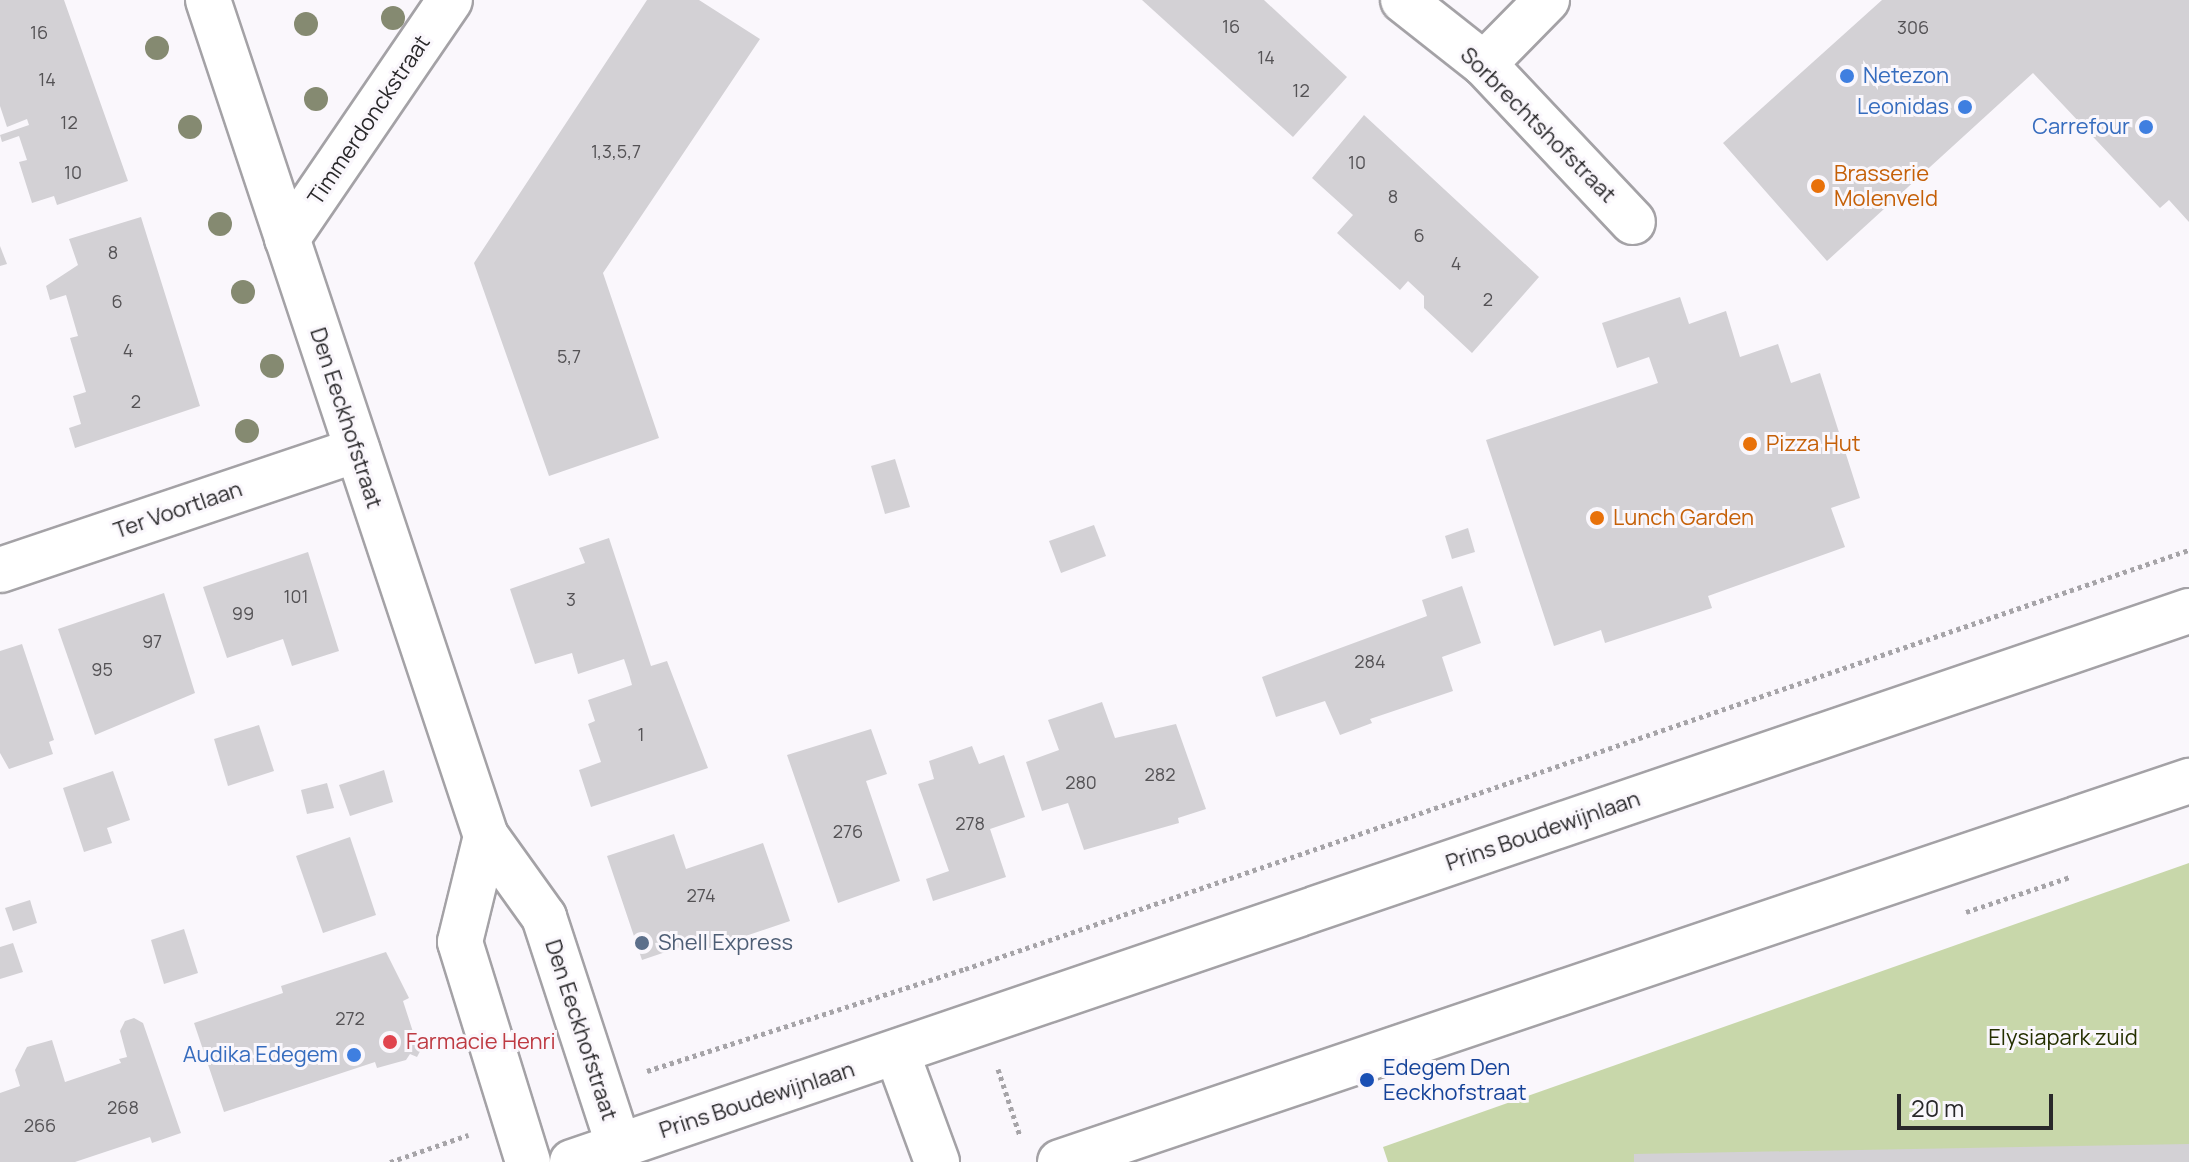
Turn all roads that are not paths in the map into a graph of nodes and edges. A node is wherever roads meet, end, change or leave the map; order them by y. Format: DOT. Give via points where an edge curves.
graph roads {
  1 [pos="208,0"];
  2 [pos="450,0"];
  3 [pos="1403,0"];
  4 [pos="1547,0"];
  5 [pos="1484,64"];
  6 [pos="1633,222"];
  7 [pos="287,239"];
  8 [pos="357,450"];
  9 [pos="0,570"];
  10 [pos="2189,611"];
  11 [pos="2189,781"];
  12 [pos="486,836"];
  13 [pos="897,1053"];
  14 [pos="619,1146"];
  15 [pos="525,1152"];
  16 [pos="572,1162"];
  17 [pos="937,1162"];
  18 [pos="1060,1162"];
  1 -- 7 [label="main road, Den Eeckhofstraat"];
  2 -- 7 [label="main road, Timmerdonckstraat"];
  3 -- 5 [label="main road, Sorbrechtshofstraat"];
  4 -- 5 [label="main road"];
  5 -- 6 [label="main road, Sorbrechtshofstraat"];
  7 -- 8 [label="main road, Den Eeckhofstraat"];
  8 -- 9 [label="main road, Ter Voortlaan"];
  8 -- 12 [label="main road, Den Eeckhofstraat"];
  10 -- 13 [label="main road, Prins Boudewijnlaan"];
  11 -- 18 [label="main road"];
  12 -- 14 [label="main road, Den Eeckhofstraat" via="544,917"];
  12 -- 15 [label="main road" via="460,942"];
  13 -- 14 [label="main road, Prins Boudewijnlaan"];
  13 -- 17 [label="main road"];
  14 -- 16 [label="main road, Prins Boudewijnlaan"];
}
